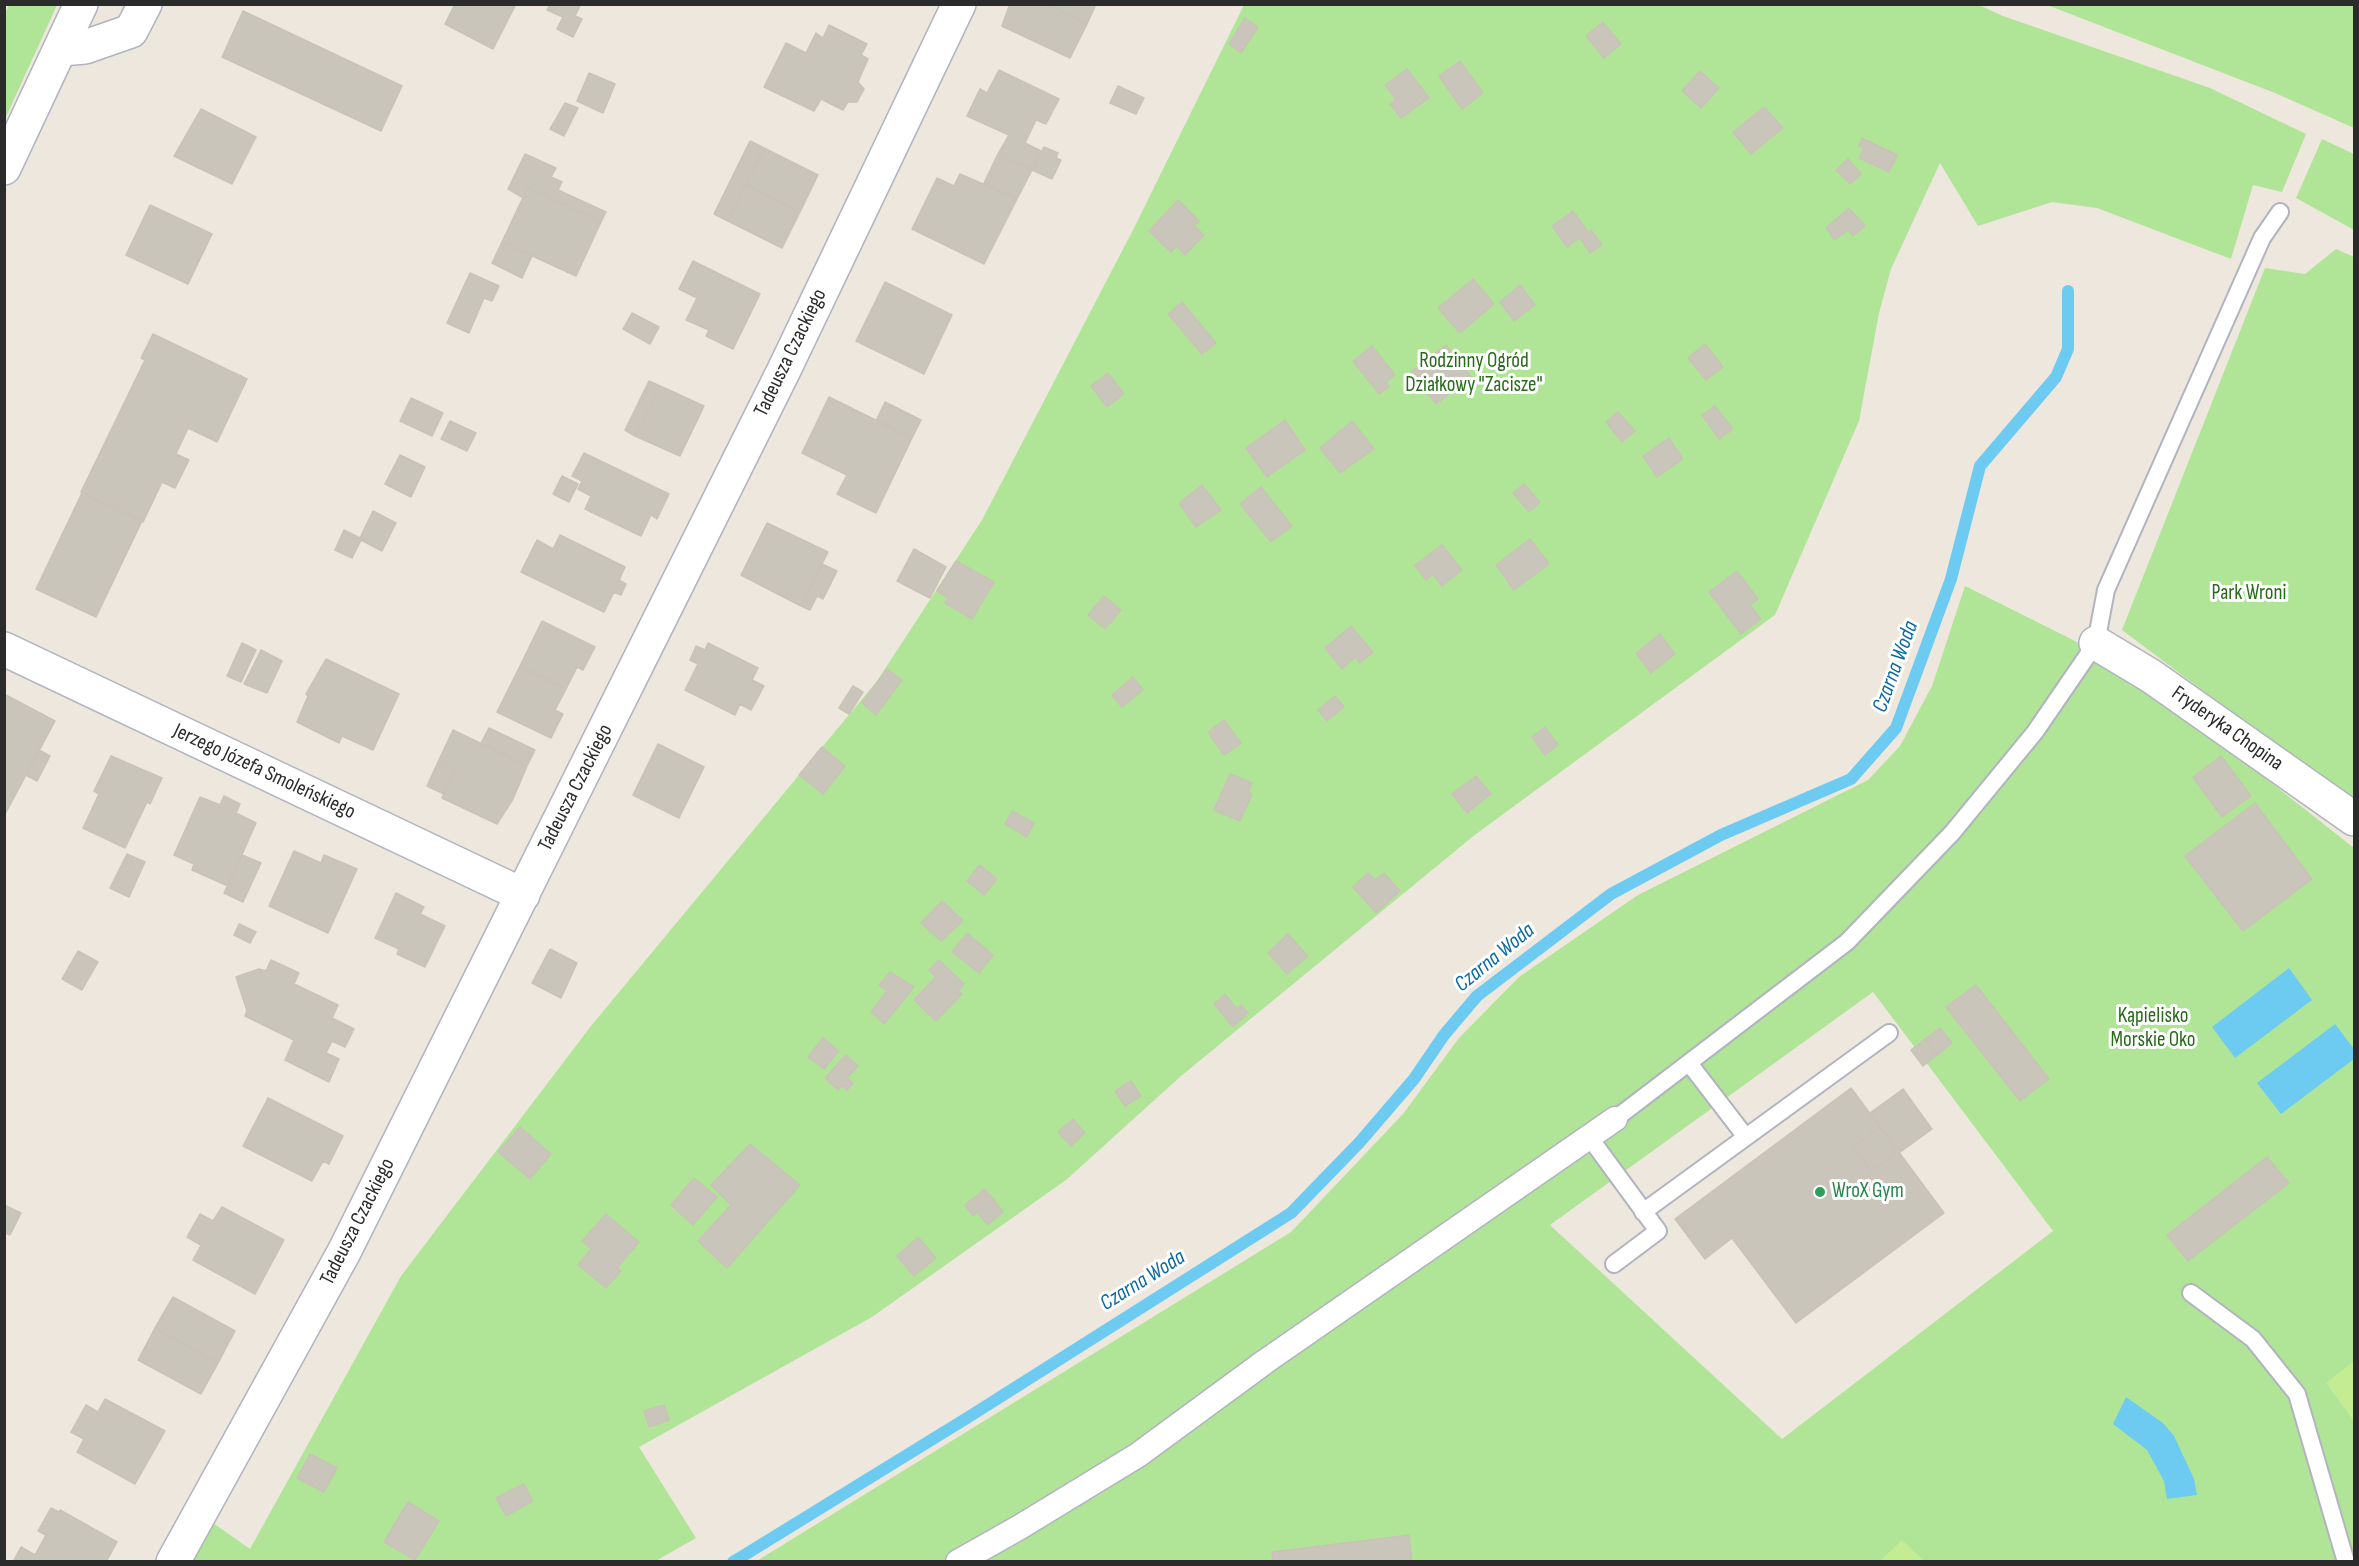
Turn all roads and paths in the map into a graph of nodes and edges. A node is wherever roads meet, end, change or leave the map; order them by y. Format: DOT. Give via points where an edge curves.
graph roads {
  1 [pos="81,4"];
  2 [pos="145,4"];
  3 [pos="959,4"];
  4 [pos="61,49"];
  5 [pos="4,168"];
  6 [pos="2280,212"];
  7 [pos="2096,643"];
  8 [pos="4,649"];
  9 [pos="2355,819"];
  10 [pos="523,895"];
  11 [pos="1889,1033"];
  12 [pos="1689,1062"];
  13 [pos="1615,1119"];
  14 [pos="1745,1136"];
  15 [pos="1590,1138"];
  16 [pos="1644,1212"];
  17 [pos="1614,1264"];
  18 [pos="2191,1293"];
  19 [pos="173,1562"];
  20 [pos="958,1562"];
  21 [pos="2346,1562"];
  1 -- 4 [label="street"];
  2 -- 4 [label="street" via="131,31 86,47"];
  3 -- 10 [label="street, Tadeusza Czackiego" via="784,370"];
  4 -- 5 [label="street"];
  6 -- 7 [label="lane" via="2262,238 2106,590"];
  7 -- 9 [label="street, Fryderyka Chopina" via="2151,676"];
  7 -- 12 [label="lane" via="2035,732 1952,833 1847,942"];
  8 -- 10 [label="street, Jerzego Józefa Smoleńskiego"];
  10 -- 19 [label="street, Tadeusza Czackiego" via="339,1261"];
  11 -- 14 [label="lane"];
  12 -- 13 [label="lane"];
  12 -- 14 [label="lane"];
  13 -- 15 [label="street"];
  14 -- 16 [label="lane"];
  15 -- 16 [label="lane"];
  15 -- 20 [label="street" via="1266,1361 1138,1455"];
  16 -- 17 [label="lane" via="1658,1230"];
  18 -- 21 [label="lane" via="2253,1339 2297,1394"];
}
